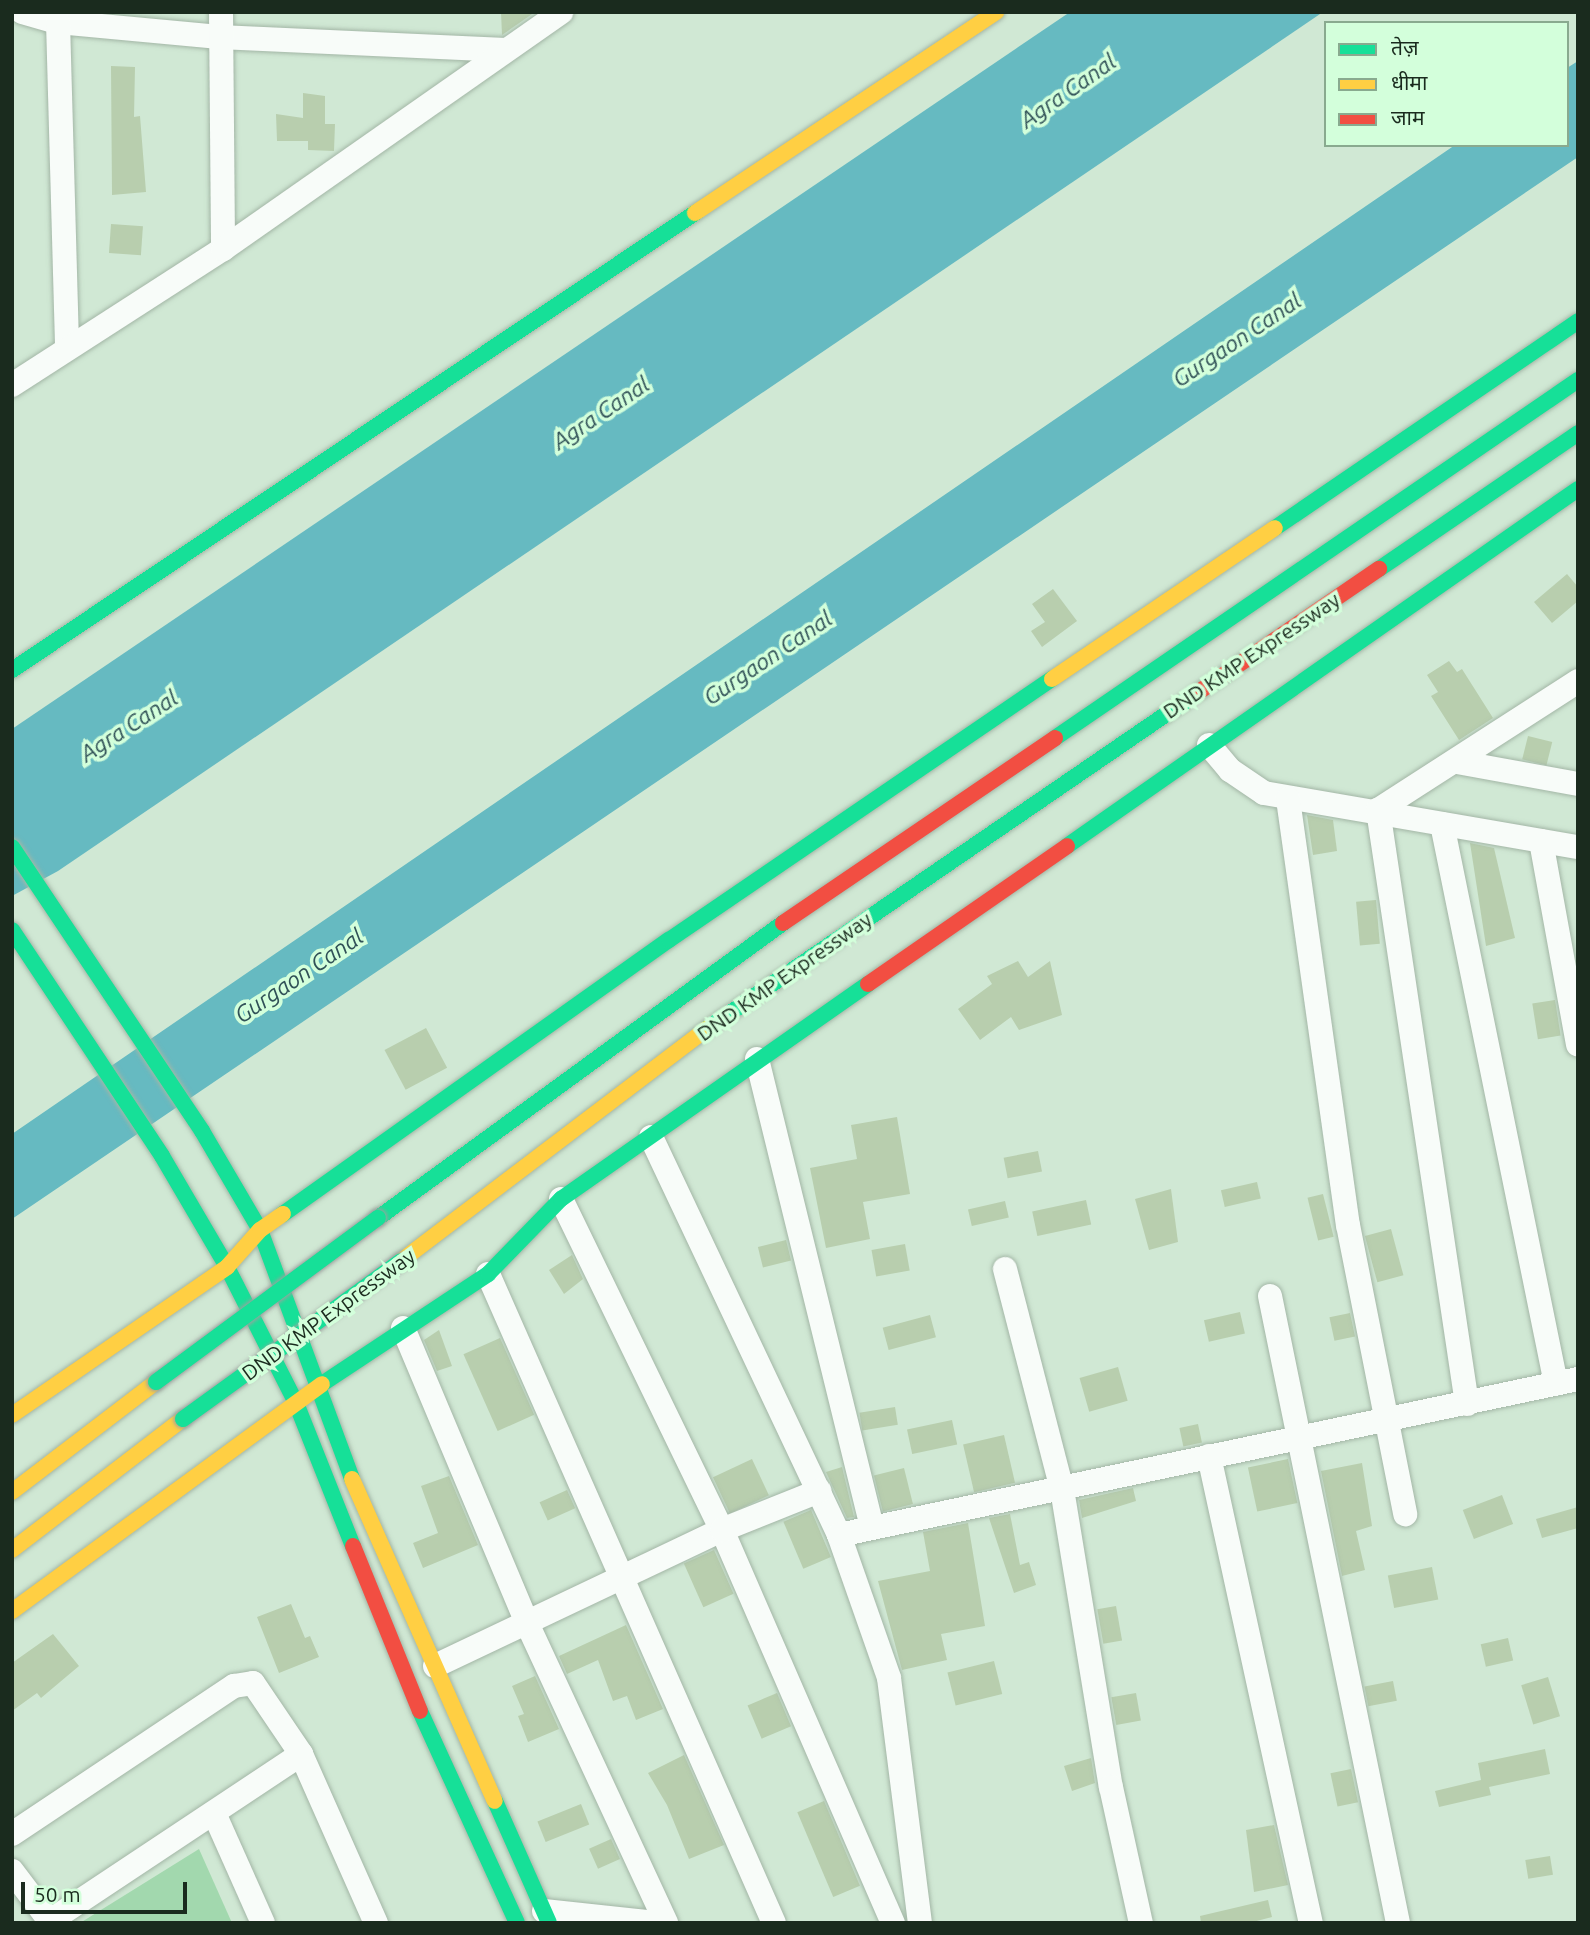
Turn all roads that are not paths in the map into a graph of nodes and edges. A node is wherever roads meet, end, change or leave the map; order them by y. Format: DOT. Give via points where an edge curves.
graph roads {
  1 [pos="22,12"];
  2 [pos="221,12"];
  3 [pos="561,12"];
  4 [pos="996,12"];
  5 [pos="58,22"];
  6 [pos="219,37"];
  7 [pos="506,50"];
  8 [pos="223,249"];
  9 [pos="1578,321"];
  10 [pos="67,347"];
  11 [pos="1578,380"];
  12 [pos="12,384"];
  13 [pos="1578,433"];
  14 [pos="1574,499"];
  15 [pos="12,670"];
  16 [pos="1571,691"];
  17 [pos="1209,744"];
  18 [pos="1457,762"];
  19 [pos="1578,784"];
  20 [pos="1288,799"];
  21 [pos="1378,810"];
  22 [pos="1442,824"];
  23 [pos="1541,841"];
  24 [pos="1578,847"];
  25 [pos="12,848"];
  26 [pos="12,930"];
  27 [pos="1578,1045"];
  28 [pos="757,1059"];
  29 [pos="651,1137"];
  30 [pos="561,1199"];
  31 [pos="260,1230"];
  32 [pos="227,1267"];
  33 [pos="1006,1269"];
  34 [pos="488,1275"];
  35 [pos="1270,1296"];
  36 [pos="403,1328"];
  37 [pos="1567,1381"];
  38 [pos="316,1388"];
  39 [pos="296,1403"];
  40 [pos="1467,1404"];
  41 [pos="12,1415"];
  42 [pos="1387,1420"];
  43 [pos="1297,1437"];
  44 [pos="1209,1456"];
  45 [pos="1062,1489"];
  46 [pos="819,1491"];
  47 [pos="12,1492"];
  48 [pos="1405,1514"];
  49 [pos="872,1527"];
  50 [pos="722,1530"];
  51 [pos="839,1535"];
  52 [pos="12,1550"];
  53 [pos="624,1580"];
  54 [pos="12,1611"];
  55 [pos="526,1621"];
  56 [pos="435,1666"];
  57 [pos="301,1754"];
  58 [pos="214,1813"];
  59 [pos="12,1835"];
  60 [pos="12,1871"];
  61 [pos="547,1917"];
  62 [pos="49,1922"];
  63 [pos="263,1923"];
  64 [pos="376,1923"];
  65 [pos="517,1923"];
  66 [pos="657,1923"];
  67 [pos="666,1923"];
  68 [pos="774,1923"];
  69 [pos="893,1923"];
  70 [pos="920,1923"];
  71 [pos="1140,1923"];
  72 [pos="1311,1923"];
  73 [pos="1398,1923"];
  1 -- 5 [label="street"];
  2 -- 6 [label="street"];
  3 -- 7 [label="street"];
  4 -- 15 [label="main road"];
  5 -- 6 [label="street"];
  5 -- 10 [label="street"];
  6 -- 7 [label="street"];
  6 -- 8 [label="street"];
  7 -- 8 [label="street"];
  8 -- 10 [label="street"];
  9 -- 31 [label="main road" via="669,940"];
  10 -- 12 [label="street"];
  11 -- 47 [label="main road, DND KMP Expressway, bridge" via="693,985"];
  13 -- 52 [label="main road, DND KMP Expressway, bridge" via="713,1024"];
  14 -- 17 [label="main road"];
  16 -- 18 [label="street"];
  17 -- 20 [label="street" via="1245,783"];
  17 -- 28 [label="main road"];
  18 -- 19 [label="street"];
  18 -- 21 [label="street"];
  20 -- 21 [label="street"];
  20 -- 42 [label="street" via="1348,1225"];
  21 -- 22 [label="street"];
  21 -- 40 [label="street"];
  22 -- 23 [label="street"];
  22 -- 37 [label="street"];
  23 -- 24 [label="street"];
  23 -- 27 [label="street"];
  25 -- 31 [label="main road" via="202,1131"];
  26 -- 32 [label="main road" via="162,1156"];
  28 -- 29 [label="main road"];
  28 -- 49 [label="street"];
  29 -- 30 [label="main road"];
  29 -- 46 [label="street"];
  30 -- 34 [label="main road"];
  30 -- 50 [label="street"];
  31 -- 32 [label="main road"];
  31 -- 38 [label="main road"];
  32 -- 39 [label="main road"];
  32 -- 41 [label="main road"];
  33 -- 45 [label="street"];
  34 -- 36 [label="main road"];
  34 -- 53 [label="street"];
  35 -- 43 [label="street"];
  36 -- 38 [label="main road"];
  36 -- 55 [label="street"];
  37 -- 40 [label="street"];
  38 -- 39 [label="main road"];
  38 -- 56 [label="main road"];
  39 -- 54 [label="main road"];
  39 -- 65 [label="main road" via="408,1684"];
  40 -- 42 [label="street"];
  42 -- 43 [label="street"];
  42 -- 48 [label="street"];
  43 -- 44 [label="street"];
  43 -- 73 [label="street"];
  44 -- 45 [label="street"];
  44 -- 72 [label="street"];
  45 -- 49 [label="street"];
  45 -- 71 [label="street" via="1111,1787"];
  46 -- 50 [label="street"];
  46 -- 51 [label="street"];
  49 -- 51 [label="street"];
  50 -- 53 [label="street"];
  50 -- 69 [label="street"];
  51 -- 70 [label="street" via="895,1697"];
  53 -- 55 [label="street"];
  53 -- 68 [label="street"];
  55 -- 56 [label="street"];
  55 -- 67 [label="street"];
  56 -- 61 [label="main road"];
  57 -- 58 [label="street"];
  57 -- 59 [label="street" via="253,1683 234,1686"];
  57 -- 64 [label="street"];
  58 -- 62 [label="street"];
  58 -- 63 [label="street"];
  60 -- 62 [label="street"];
  61 -- 66 [label="street"];
}
